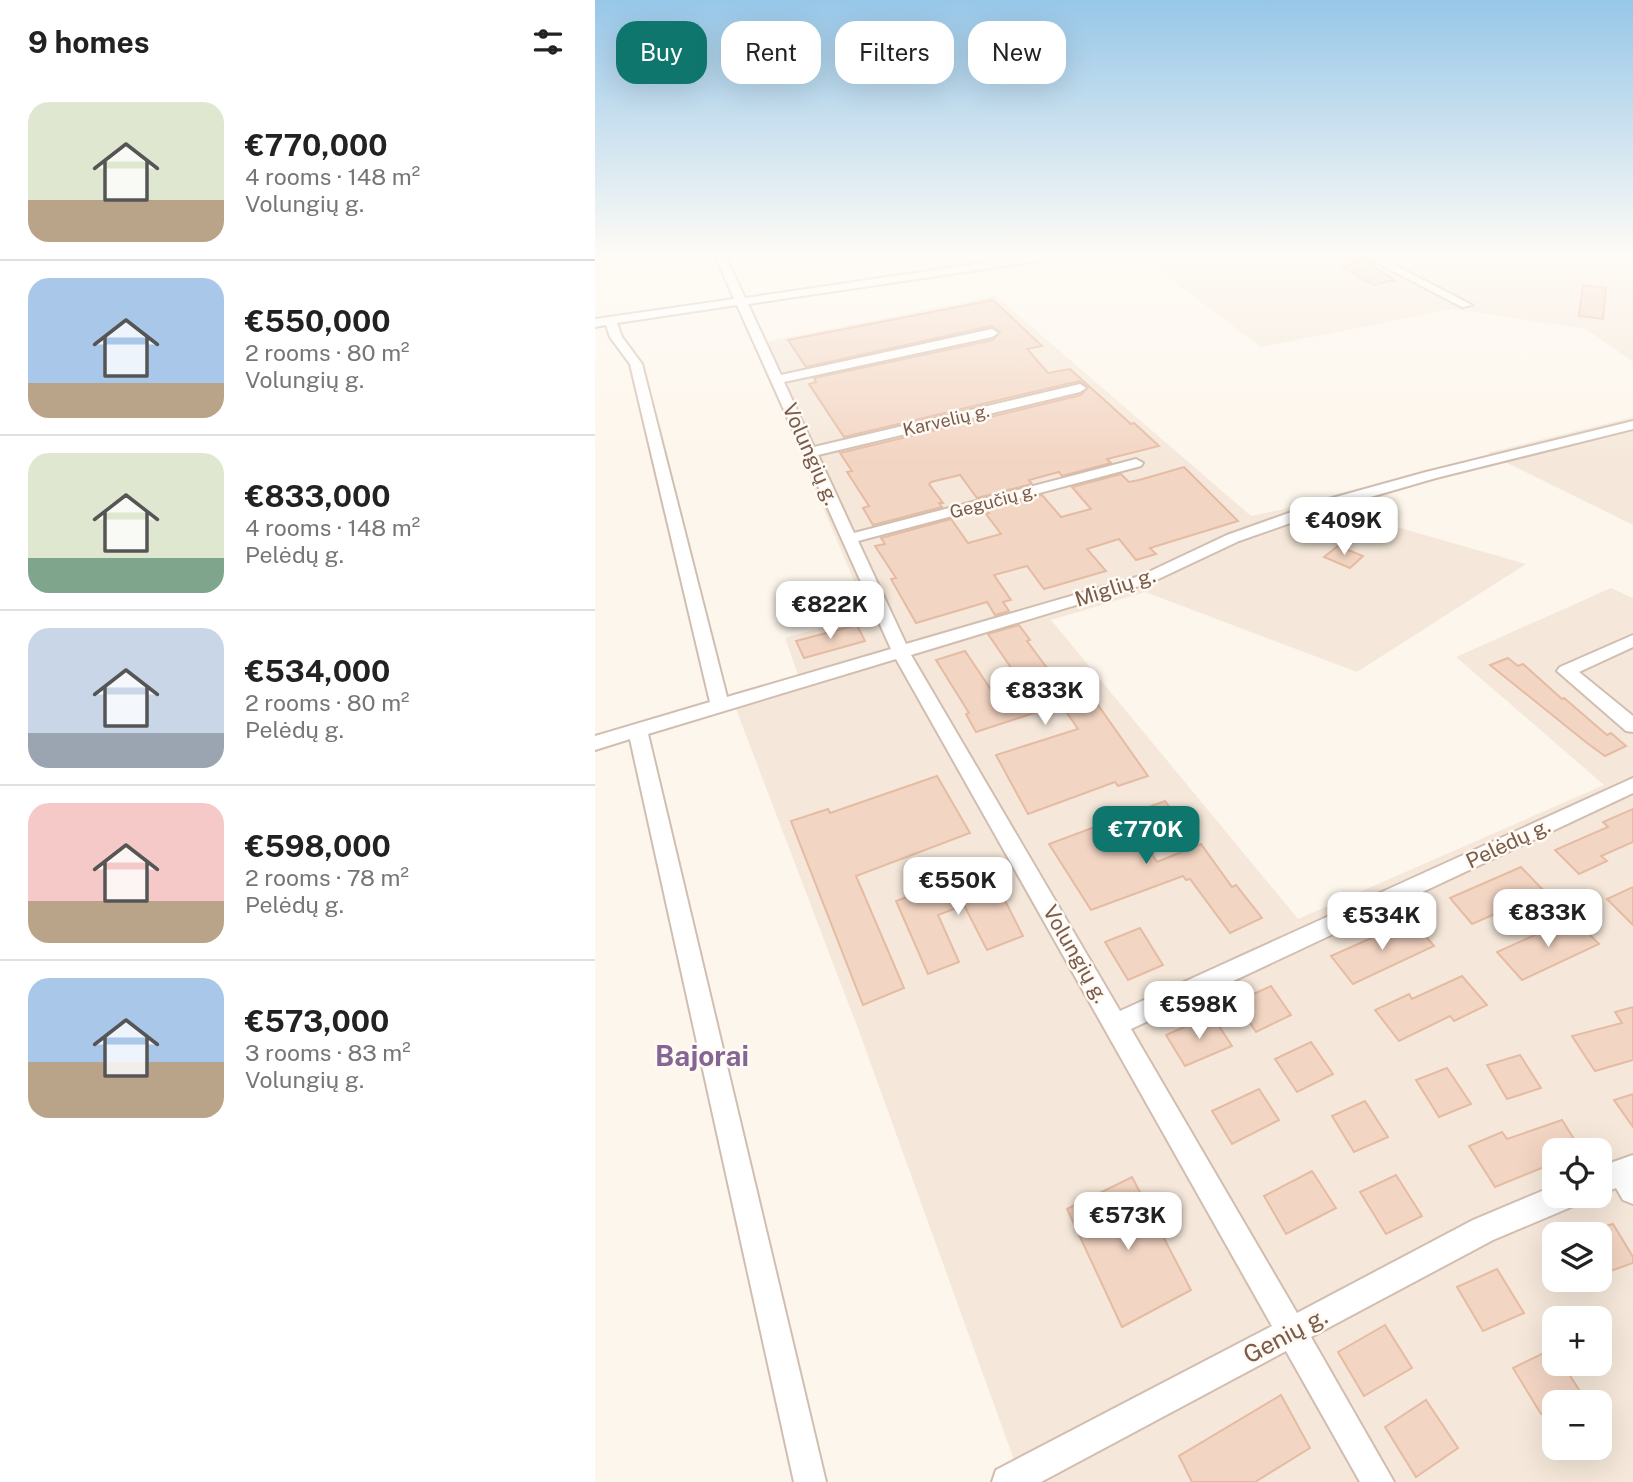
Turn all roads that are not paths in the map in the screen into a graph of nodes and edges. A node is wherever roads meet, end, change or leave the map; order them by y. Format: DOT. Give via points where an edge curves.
graph roads {
  1 [pos="605,324"];
  2 [pos="752,324"];
  3 [pos="992,334"];
  4 [pos="778,380"];
  5 [pos="1080,388"];
  6 [pos="1633,425"];
  7 [pos="811,452"];
  8 [pos="1136,463"];
  9 [pos="849,539"];
  10 [pos="1633,640"];
  11 [pos="901,652"];
  12 [pos="720,705"];
  13 [pos="1633,726"];
  14 [pos="638,731"];
  15 [pos="595,743"];
  16 [pos="1633,785"];
  17 [pos="1117,1024"];
  18 [pos="1542,1205"];
  19 [pos="1291,1331"];
  20 [pos="810,1482"];
  21 [pos="1008,1482"];
  22 [pos="1378,1482"];
  1 -- 12 [label="street" via="636,364"];
  2 -- 4 [label="street, Volungių g."];
  3 -- 4 [label="street"];
  4 -- 7 [label="street, Volungių g."];
  5 -- 7 [label="street, Karvelių g."];
  6 -- 11 [label="street, Miglių g." via="1326,505 1232,539 1146,579"];
  7 -- 9 [label="street, Volungių g."];
  8 -- 9 [label="street, Gegučių g."];
  9 -- 11 [label="street, Volungių g."];
  10 -- 13 [label="street" via="1566,671"];
  11 -- 12 [label="street, Miglių g."];
  11 -- 17 [label="street, Volungių g."];
  12 -- 14 [label="street, Miglių g."];
  14 -- 15 [label="street, Miglių g."];
  14 -- 20 [label="street"];
  16 -- 17 [label="street, Pelėdų g."];
  17 -- 19 [label="street, Volungių g."];
  18 -- 19 [label="street, Genių g." via="1483,1230"];
  19 -- 21 [label="street, Genių g."];
  19 -- 22 [label="street, Volungių g."];
}
